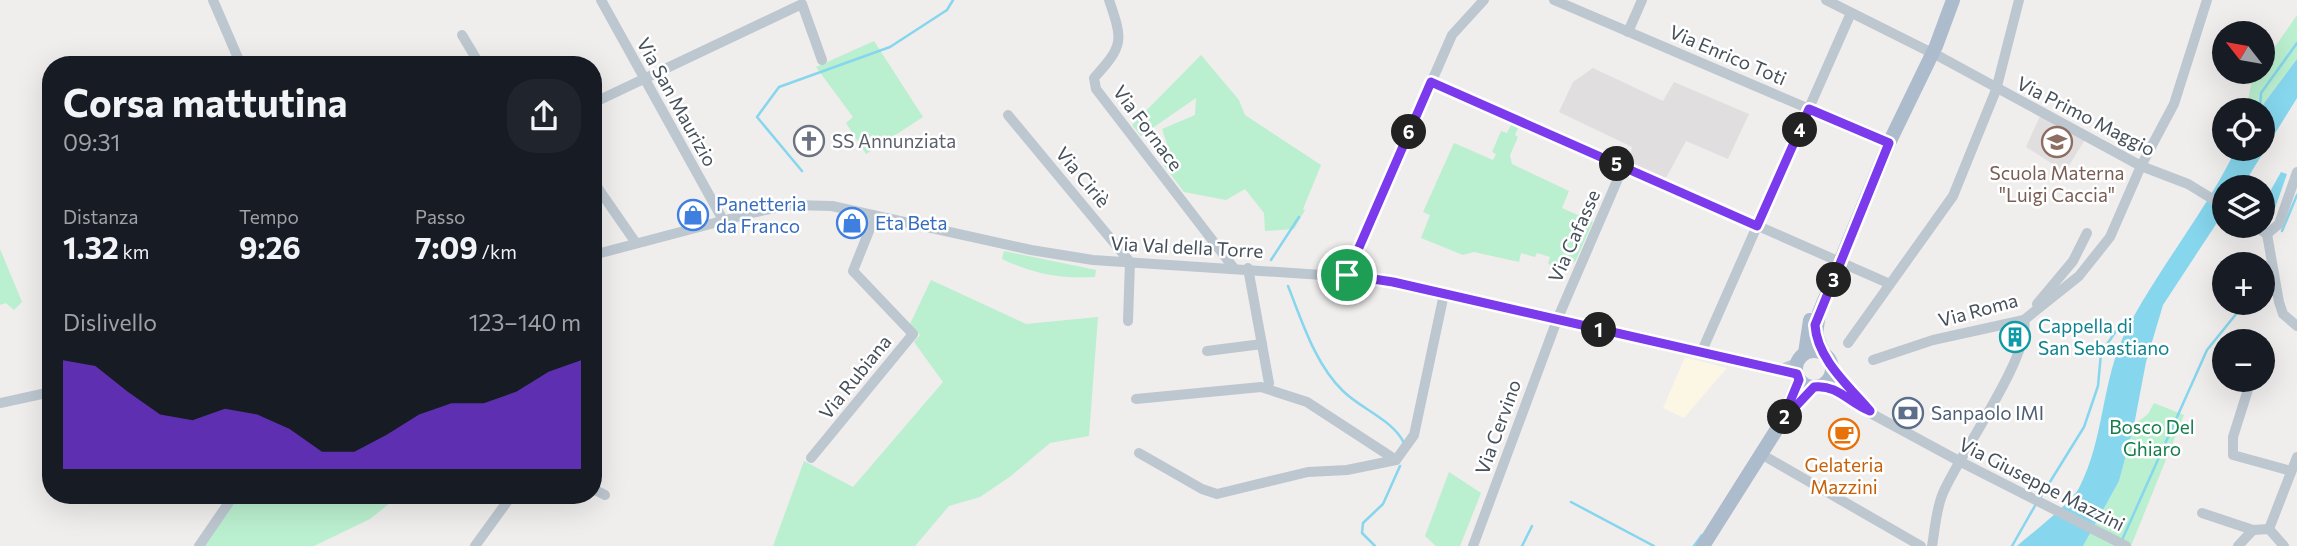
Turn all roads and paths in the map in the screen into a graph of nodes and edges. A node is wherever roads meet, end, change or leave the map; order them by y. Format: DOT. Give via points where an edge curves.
graph roads {
  1 [pos="213,0"];
  2 [pos="600,0"];
  3 [pos="1109,0"];
  4 [pos="1484,0"];
  5 [pos="1554,0"];
  6 [pos="1642,0"];
  7 [pos="1826,0"];
  8 [pos="1953,0"];
  9 [pos="2019,0"];
  10 [pos="2207,0"];
  11 [pos="1571,3"];
  12 [pos="1851,13"];
  13 [pos="1628,32"];
  14 [pos="462,35"];
  15 [pos="1930,51"];
  16 [pos="237,56"];
  17 [pos="475,56"];
  18 [pos="822,60"];
  19 [pos="643,80"];
  20 [pos="1431,82"];
  21 [pos="1996,90"];
  22 [pos="602,99"];
  23 [pos="1809,109"];
  24 [pos="1008,115"];
  25 [pos="1889,143"];
  26 [pos="2141,166"];
  27 [pos="1623,167"];
  28 [pos="2297,172"];
  29 [pos="602,194"];
  30 [pos="2212,198"];
  31 [pos="875,216"];
  32 [pos="723,220"];
  33 [pos="2275,225"];
  34 [pos="1757,226"];
  35 [pos="2087,233"];
  36 [pos="2263,238"];
  37 [pos="636,243"];
  38 [pos="602,252"];
  39 [pos="1839,260"];
  40 [pos="1130,262"];
  41 [pos="1233,267"];
  42 [pos="1248,268"];
  43 [pos="1347,275"];
  44 [pos="1890,284"];
  45 [pos="1444,294"];
  46 [pos="1556,320"];
  47 [pos="2024,320"];
  48 [pos="1128,321"];
  49 [pos="2297,326"];
  50 [pos="1848,343"];
  51 [pos="1262,344"];
  52 [pos="1207,351"];
  53 [pos="1823,353"];
  54 [pos="1701,354"];
  55 [pos="1873,360"];
  56 [pos="1799,367"];
  57 [pos="1833,368"];
  58 [pos="1269,383"];
  59 [pos="1817,387"];
  60 [pos="2247,392"];
  61 [pos="42,394"];
  62 [pos="1136,399"];
  63 [pos="0,403"];
  64 [pos="1870,411"];
  65 [pos="1782,421"];
  66 [pos="1139,453"];
  67 [pos="1761,454"];
  68 [pos="2297,457"];
  69 [pos="811,458"];
  70 [pos="1396,460"];
  71 [pos="1959,461"];
  72 [pos="2291,471"];
  73 [pos="602,494"];
  74 [pos="605,495"];
  75 [pos="228,504"];
  76 [pos="505,504"];
  77 [pos="2202,513"];
  78 [pos="2269,529"];
  79 [pos="2253,530"];
  80 [pos="199,546"];
  81 [pos="475,546"];
  82 [pos="1473,546"];
  83 [pos="1703,546"];
  84 [pos="1921,546"];
  85 [pos="1932,546"];
  86 [pos="2126,546"];
  87 [pos="2238,546"];
  88 [pos="2284,546"];
  1 -- 16 [label="street"];
  2 -- 19 [label="street, Via San Maurizio"];
  3 -- 41 [label="street, Via Fornace" via="1121,36 1119,49 1094,78 1096,89"];
  4 -- 20 [label="street" via="1452,35"];
  5 -- 11 [label="street, Via Enrico Toti"];
  6 -- 13 [label="street"];
  7 -- 12 [label="street, Via Primo Maggio"];
  8 -- 15 [label="main road"];
  9 -- 21 [label="street"];
  10 -- 26 [label="street, Via Roma" via="2175,104"];
  11 -- 13 [label="street, Via Enrico Toti"];
  12 -- 15 [label="street, Via Primo Maggio"];
  12 -- 23 [label="street"];
  13 -- 23 [label="street, Via Enrico Toti"];
  14 -- 17 [label="street"];
  15 -- 21 [label="street, Via Primo Maggio"];
  15 -- 25 [label="main road"];
  18 -- 19 [label="street" via="803,5"];
  19 -- 22 [label="street"];
  19 -- 32 [label="street, Via San Maurizio"];
  20 -- 27 [label="street"];
  20 -- 43 [label="street"];
  21 -- 26 [label="street, Via Primo Maggio"];
  21 -- 44 [label="street" via="1953,196"];
  23 -- 25 [label="street, Via Enrico Toti"];
  23 -- 34 [label="street"];
  24 -- 40 [label="street, Via Ciriè"];
  25 -- 39 [label="main road"];
  26 -- 30 [label="street, Via Primo Maggio"];
  26 -- 47 [label="street, Via Roma" via="2105,244 2080,276"];
  27 -- 34 [label="street"];
  27 -- 46 [label="street, Via Cafasse"];
  28 -- 33 [label="street"];
  29 -- 37 [label="street"];
  31 -- 32 [label="street, Via Val della Torre" via="812,204"];
  31 -- 40 [label="street, Via Val della Torre" via="1031,250"];
  31 -- 69 [label="street, Via Rubiana" via="853,271 912,334"];
  32 -- 37 [label="street, Via Val della Torre"];
  34 -- 39 [label="street"];
  34 -- 54 [label="street"];
  35 -- 47 [label="street" via="2073,261"];
  36 -- 49 [label="street" via="2283,314"];
  37 -- 38 [label="street, Via Val della Torre"];
  39 -- 44 [label="street"];
  39 -- 53 [label="main road" via="1815,325"];
  39 -- 56 [label="main road" via="1809,325"];
  40 -- 41 [label="street, Via Val della Torre"];
  40 -- 48 [label="street"];
  41 -- 42 [label="street, Via Val della Torre"];
  42 -- 43 [label="street, Via Val della Torre"];
  42 -- 51 [label="street"];
  43 -- 45 [label="street, Via Val della Torre"];
  44 -- 50 [label="street"];
  45 -- 46 [label="street, Via Val della Torre"];
  45 -- 70 [label="street" via="1414,435"];
  46 -- 54 [label="street, Via Val della Torre"];
  46 -- 82 [label="street, Via Cervino"];
  47 -- 55 [label="street, Via Roma" via="1933,340"];
  47 -- 71 [label="street" via="2027,332"];
  51 -- 52 [label="street"];
  51 -- 58 [label="street"];
  53 -- 56 [label="main road"];
  53 -- 57 [label="main road"];
  54 -- 56 [label="street, Via Val della Torre" via="1779,370"];
  56 -- 59 [label="main road"];
  56 -- 65 [label="main road"];
  57 -- 59 [label="main road" via="1829,380"];
  57 -- 64 [label="street, Via Giuseppe Mazzini"];
  59 -- 64 [label="street, Via Giuseppe Mazzini" via="1842,393"];
  59 -- 65 [label="main road"];
  60 -- 72 [label="street" via="2233,438 2234,454"];
  61 -- 63 [label="street"];
  62 -- 70 [label="street" via="1268,388 1307,402"];
  64 -- 71 [label="street, Via Giuseppe Mazzini"];
  65 -- 67 [label="main road"];
  66 -- 70 [label="street" via="1217,495 1308,472"];
  67 -- 83 [label="main road"];
  67 -- 84 [label="street"];
  68 -- 72 [label="street"];
  71 -- 85 [label="street" via="1942,496"];
  71 -- 86 [label="street, Via Giuseppe Mazzini"];
  72 -- 78 [label="street"];
  73 -- 74 [label="street"];
  75 -- 80 [label="street"];
  76 -- 81 [label="street"];
  77 -- 79 [label="street"];
  78 -- 79 [label="street"];
  78 -- 88 [label="street"];
  79 -- 87 [label="street"];
}
